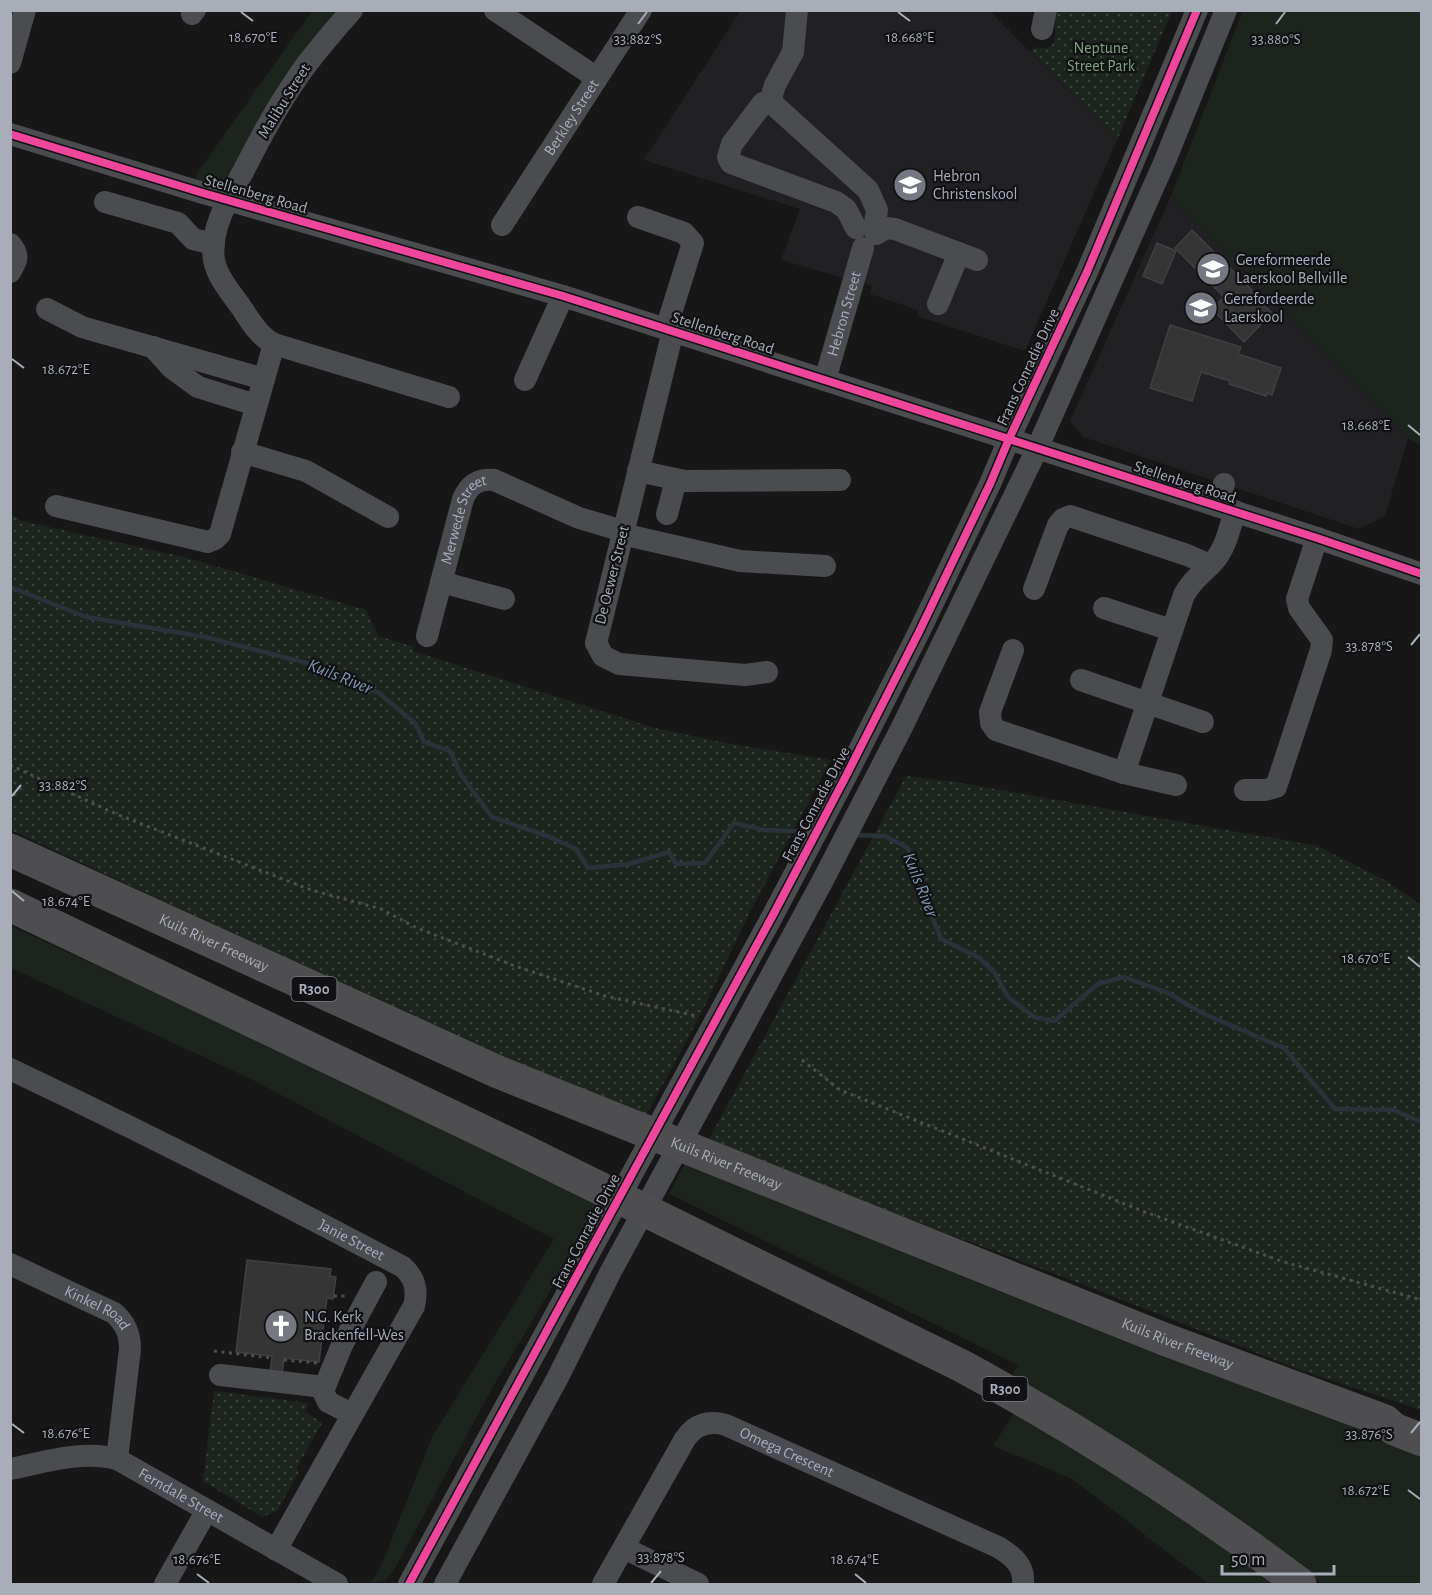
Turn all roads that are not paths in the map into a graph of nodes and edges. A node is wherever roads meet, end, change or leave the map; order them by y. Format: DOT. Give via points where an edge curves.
graph roads {
  1 [pos="25,10"];
  2 [pos="352,10"];
  3 [pos="495,10"];
  4 [pos="641,10"];
  5 [pos="797,10"];
  6 [pos="1197,10"];
  7 [pos="1226,10"];
  8 [pos="10,63"];
  9 [pos="597,78"];
  10 [pos="770,102"];
  11 [pos="10,134"];
  12 [pos="229,200"];
  13 [pos="105,202"];
  14 [pos="638,217"];
  15 [pos="502,225"];
  16 [pos="867,235"];
  17 [pos="10,244"];
  18 [pos="214,244"];
  19 [pos="10,272"];
  20 [pos="563,296"];
  21 [pos="938,304"];
  22 [pos="47,309"];
  23 [pos="670,330"];
  24 [pos="274,344"];
  25 [pos="152,347"];
  26 [pos="264,379"];
  27 [pos="525,380"];
  28 [pos="825,380"];
  29 [pos="448,397"];
  30 [pos="256,405"];
  31 [pos="1009,439"];
  32 [pos="1037,449"];
  33 [pos="243,452"];
  34 [pos="638,471"];
  35 [pos="676,480"];
  36 [pos="840,480"];
  37 [pos="1224,484"];
  38 [pos="56,506"];
  39 [pos="1226,509"];
  40 [pos="667,514"];
  41 [pos="388,517"];
  42 [pos="622,533"];
  43 [pos="1317,538"];
  44 [pos="1210,565"];
  45 [pos="825,567"];
  46 [pos="1422,574"];
  47 [pos="441,582"];
  48 [pos="1035,589"];
  49 [pos="504,599"];
  50 [pos="1104,608"];
  51 [pos="1171,630"];
  52 [pos="427,636"];
  53 [pos="1013,650"];
  54 [pos="767,672"];
  55 [pos="1081,680"];
  56 [pos="1147,702"];
  57 [pos="1203,722"];
  58 [pos="1124,773"];
  59 [pos="1176,785"];
  60 [pos="1245,790"];
  61 [pos="10,850"];
  62 [pos="10,905"];
  63 [pos="10,1069"];
  64 [pos="10,1264"];
  65 [pos="376,1282"];
  66 [pos="220,1375"];
  67 [pos="324,1387"];
  68 [pos="352,1414"];
  69 [pos="1385,1421"];
  70 [pos="1422,1427"];
  71 [pos="1422,1440"];
  72 [pos="117,1459"];
  73 [pos="10,1469"];
  74 [pos="207,1510"];
  75 [pos="624,1548"];
  76 [pos="276,1550"];
  77 [pos="165,1584"];
  78 [pos="337,1584"];
  79 [pos="409,1584"];
  80 [pos="445,1584"];
  81 [pos="603,1584"];
  82 [pos="698,1584"];
  83 [pos="1023,1584"];
  84 [pos="1300,1584"];
  1 -- 8 [label="street"];
  2 -- 12 [label="street, Malibu Street" via="289,89"];
  3 -- 9 [label="street"];
  4 -- 9 [label="street, Berkley Street"];
  5 -- 10 [label="street" via="793,52"];
  6 -- 31 [label="street, Frans Conradie Drive" via="1087,272"];
  7 -- 32 [label="street" via="1164,163"];
  9 -- 15 [label="street, Berkley Street"];
  10 -- 16 [label="street, Hebron Street" via="868,190 877,210"];
  10 -- 16 [label="street" via="763,103 732,144 730,161 836,202"];
  11 -- 12 [label="street, Stellenberg Road"];
  12 -- 18 [label="street, Stellenberg Road"];
  12 -- 20 [label="street, Stellenberg Road"];
  13 -- 18 [label="street" via="178,223 192,237"];
  14 -- 23 [label="street, De Oewer Street" via="684,233 693,243"];
  16 -- 21 [label="street" via="895,229 968,256"];
  16 -- 28 [label="street, Hebron Street"];
  17 -- 19 [label="street" via="17,258"];
  18 -- 24 [label="street, Stellenberg Road" via="215,264 225,283 260,334"];
  20 -- 23 [label="street, Stellenberg Road"];
  20 -- 27 [label="street"];
  22 -- 25 [label="street" via="82,327"];
  23 -- 28 [label="street, Stellenberg Road"];
  23 -- 34 [label="street, De Oewer Street"];
  24 -- 26 [label="street"];
  24 -- 29 [label="street, Stellenberg Road"];
  25 -- 26 [label="street"];
  25 -- 30 [label="street" via="172,369 198,387"];
  26 -- 30 [label="street"];
  28 -- 31 [label="street, Stellenberg Road"];
  30 -- 33 [label="street"];
  31 -- 32 [label="street, Stellenberg Road"];
  31 -- 79 [label="street, Frans Conradie Drive" via="943,583 836,797"];
  32 -- 39 [label="street, Stellenberg Road"];
  32 -- 80 [label="street" via="834,860"];
  33 -- 38 [label="street" via="220,534 210,542"];
  33 -- 41 [label="street" via="306,471"];
  34 -- 35 [label="street"];
  34 -- 42 [label="street, De Oewer Street"];
  35 -- 36 [label="street"];
  35 -- 40 [label="street"];
  37 -- 39 [label="street"];
  39 -- 43 [label="street, Stellenberg Road"];
  39 -- 44 [label="street" via="1224,545"];
  42 -- 45 [label="street, Merwede Street" via="740,561"];
  42 -- 47 [label="street, Merwede Street" via="499,482 480,481 472,484 463,499"];
  42 -- 54 [label="street, De Oewer Street" via="596,639 603,656 619,664 745,675"];
  43 -- 46 [label="street, Stellenberg Road"];
  43 -- 60 [label="street" via="1297,597 1299,608 1322,640 1321,650 1276,787"];
  44 -- 48 [label="street" via="1070,516 1060,521 1056,529"];
  44 -- 51 [label="street" via="1190,584"];
  47 -- 49 [label="street"];
  47 -- 52 [label="street, Merwede Street"];
  50 -- 51 [label="street"];
  51 -- 56 [label="street"];
  53 -- 58 [label="street" via="990,712 994,728"];
  55 -- 56 [label="street"];
  56 -- 57 [label="street"];
  56 -- 58 [label="street"];
  58 -- 59 [label="street"];
  61 -- 69 [label="highway, Kuils River Freeway / R300" via="498,1072 1164,1339"];
  62 -- 84 [label="highway, R300" via="904,1336 1080,1433 1182,1499"];
  63 -- 68 [label="street, Janie Street" via="278,1201 408,1271 416,1288 414,1306"];
  64 -- 72 [label="street, Kinkel Road" via="114,1313 125,1325 130,1349"];
  65 -- 67 [label="street"];
  66 -- 67 [label="street"];
  67 -- 68 [label="street" via="323,1396 328,1402"];
  68 -- 76 [label="street, Janie Street"];
  69 -- 70 [label="highway" via="1398,1420"];
  69 -- 71 [label="highway" via="1394,1429"];
  72 -- 73 [label="street, Ferndale Street" via="81,1455"];
  72 -- 74 [label="street, Ferndale Street"];
  74 -- 76 [label="street, Ferndale Street"];
  74 -- 77 [label="street"];
  75 -- 81 [label="street, Omega Crescent"];
  75 -- 82 [label="street"];
  75 -- 83 [label="street, Omega Crescent" via="689,1434 705,1423 720,1423 998,1547 1017,1562"];
  76 -- 78 [label="street, Ferndale Street"];
}
